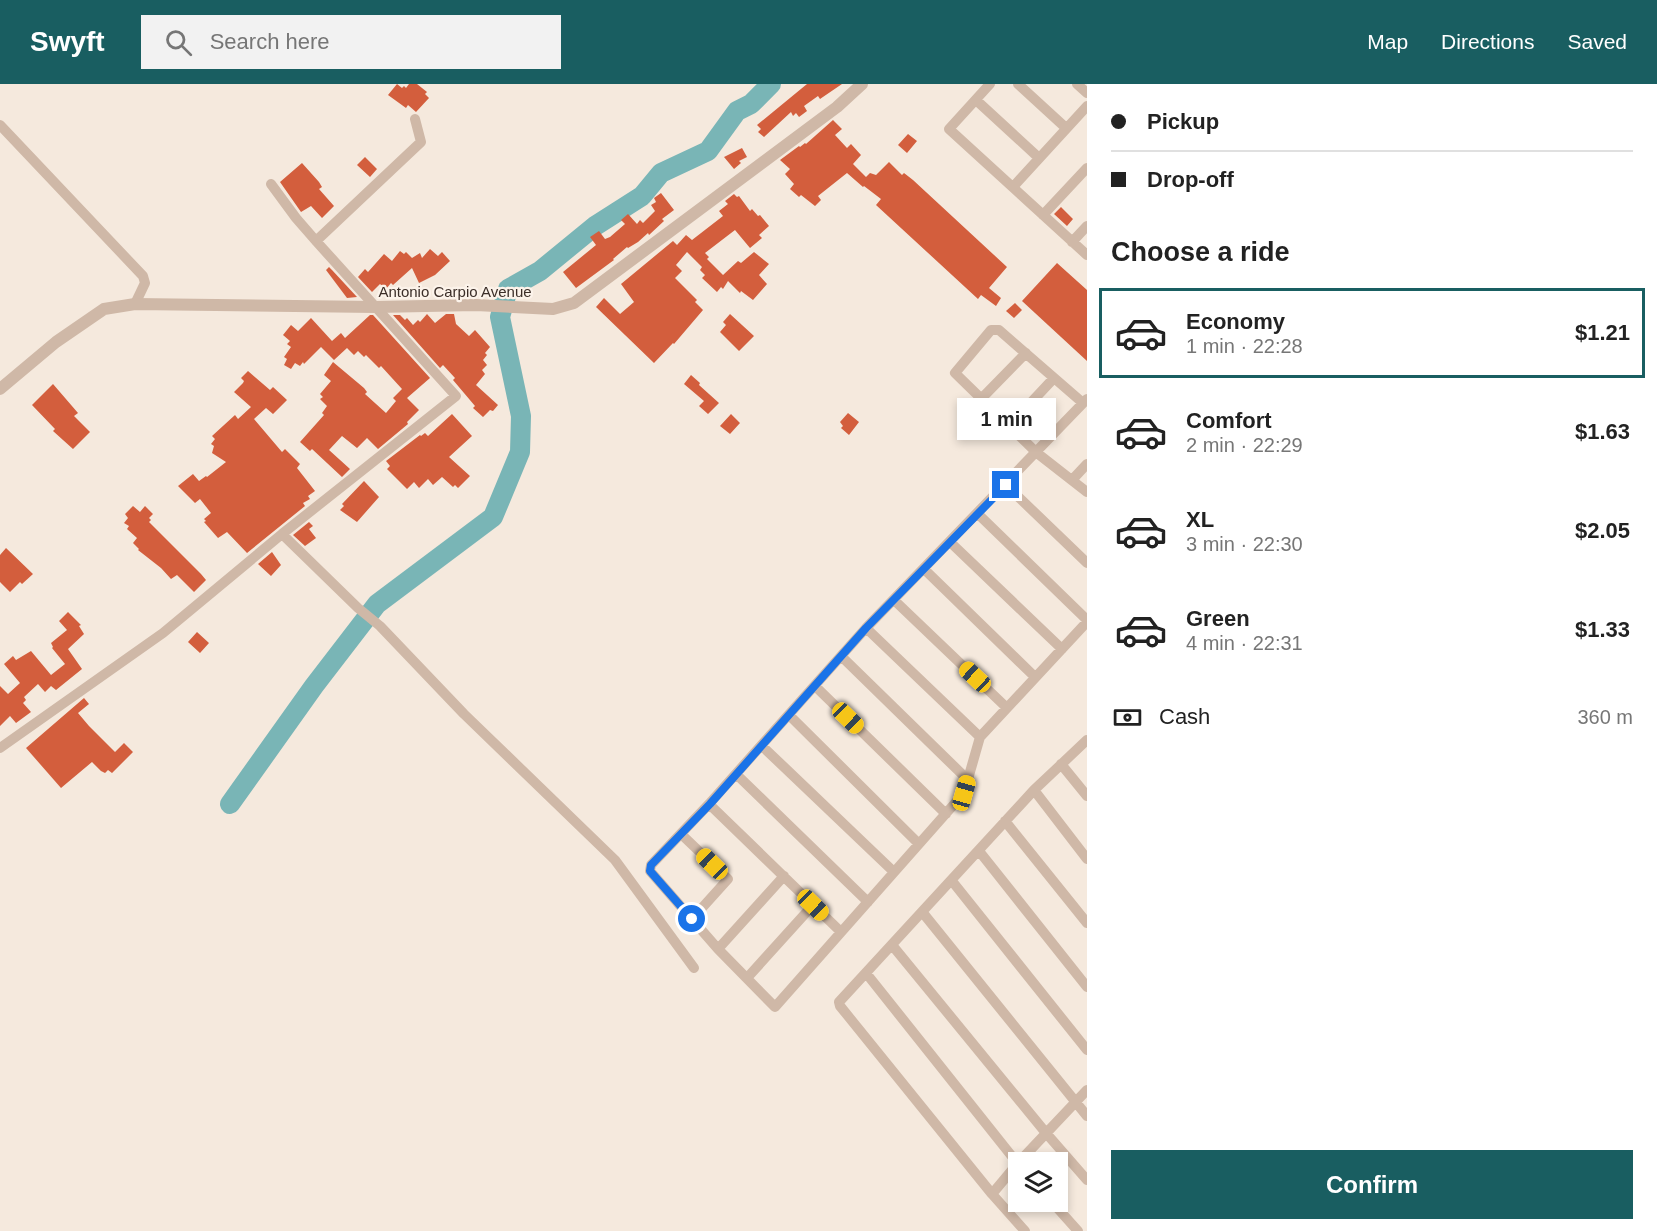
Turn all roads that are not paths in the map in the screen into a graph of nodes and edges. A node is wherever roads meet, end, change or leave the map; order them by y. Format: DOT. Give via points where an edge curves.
graph roads {
  1 [pos="862,84"];
  2 [pos="990,84"];
  3 [pos="1018,84"];
  4 [pos="1077,84"];
  5 [pos="1087,93"];
  6 [pos="976,100"];
  7 [pos="1087,106"];
  8 [pos="415,119"];
  9 [pos="0,125"];
  10 [pos="1066,128"];
  11 [pos="1039,158"];
  12 [pos="1087,168"];
  13 [pos="271,184"];
  14 [pos="1013,187"];
  15 [pos="1043,215"];
  16 [pos="1087,226"];
  17 [pos="316,241"];
  18 [pos="1072,242"];
  19 [pos="1087,255"];
  20 [pos="135,304"];
  21 [pos="376,306"];
  22 [pos="1026,353"];
  23 [pos="1054,378"];
  24 [pos="0,389"];
  25 [pos="981,399"];
  26 [pos="1085,401"];
  27 [pos="1009,426"];
  28 [pos="1036,453"];
  29 [pos="1087,464"];
  30 [pos="1072,480"];
  31 [pos="1006,485"];
  32 [pos="1087,492"];
  33 [pos="978,514"];
  34 [pos="282,534"];
  35 [pos="950,542"];
  36 [pos="1087,563"];
  37 [pos="924,569"];
  38 [pos="894,600"];
  39 [pos="1087,621"];
  40 [pos="866,628"];
  41 [pos="1062,649"];
  42 [pos="841,656"];
  43 [pos="1035,678"];
  44 [pos="815,686"];
  45 [pos="1007,708"];
  46 [pos="789,715"];
  47 [pos="980,737"];
  48 [pos="1087,740"];
  49 [pos="762,746"];
  50 [pos="0,748"];
  51 [pos="1061,764"];
  52 [pos="736,774"];
  53 [pos="968,780"];
  54 [pos="1034,790"];
  55 [pos="1087,796"];
  56 [pos="710,804"];
  57 [pos="946,814"];
  58 [pos="1005,821"];
  59 [pos="681,834"];
  60 [pos="919,844"];
  61 [pos="979,851"];
  62 [pos="1087,859"];
  63 [pos="894,872"];
  64 [pos="784,876"];
  65 [pos="952,881"];
  66 [pos="868,902"];
  67 [pos="813,905"];
  68 [pos="923,913"];
  69 [pos="692,919"];
  70 [pos="1087,923"];
  71 [pos="841,932"];
  72 [pos="892,945"];
  73 [pos="718,949"];
  74 [pos="694,968"];
  75 [pos="866,973"];
  76 [pos="747,978"];
  77 [pos="1087,987"];
  78 [pos="1087,1050"];
  79 [pos="1087,1090"];
  80 [pos="1075,1103"];
  81 [pos="1087,1116"];
  82 [pos="1046,1133"];
  83 [pos="1008,1152"];
  84 [pos="1029,1152"];
  85 [pos="1008,1176"];
  86 [pos="1087,1180"];
  87 [pos="992,1194"];
  88 [pos="1061,1212"];
  89 [pos="1025,1231"];
  90 [pos="1078,1231"];
  1 -- 21 [label="street, Antonio Carpio Avenue" via="837,107 574,303 552,309"];
  2 -- 6 [label="street"];
  3 -- 10 [label="street"];
  4 -- 5 [label="street"];
  6 -- 11 [label="street"];
  6 -- 14 [label="street" via="950,129"];
  7 -- 10 [label="street"];
  8 -- 17 [label="street" via="421,142"];
  9 -- 20 [label="street" via="143,276 145,283"];
  10 -- 11 [label="street"];
  11 -- 14 [label="street"];
  12 -- 15 [label="street"];
  13 -- 17 [label="street"];
  14 -- 15 [label="street"];
  15 -- 18 [label="street"];
  16 -- 18 [label="street"];
  17 -- 21 [label="street"];
  18 -- 19 [label="street"];
  20 -- 21 [label="street, Antonio Carpio Avenue"];
  20 -- 24 [label="street, Antonio Carpio Avenue" via="104,309 56,342"];
  21 -- 34 [label="street" via="456,396"];
  22 -- 23 [label="street"];
  22 -- 25 [label="street"];
  22 -- 25 [label="street" via="999,330 992,330 955,373"];
  23 -- 26 [label="street"];
  23 -- 27 [label="street"];
  25 -- 27 [label="street"];
  26 -- 28 [label="street"];
  27 -- 28 [label="street"];
  28 -- 30 [label="street"];
  28 -- 31 [label="street"];
  29 -- 30 [label="street"];
  30 -- 32 [label="street"];
  31 -- 33 [label="street"];
  31 -- 36 [label="street"];
  33 -- 35 [label="street"];
  33 -- 39 [label="street"];
  34 -- 50 [label="street" via="163,633"];
  34 -- 74 [label="street" via="615,860"];
  35 -- 37 [label="street"];
  35 -- 41 [label="street"];
  37 -- 38 [label="street"];
  37 -- 43 [label="street"];
  38 -- 40 [label="street"];
  38 -- 45 [label="street"];
  39 -- 41 [label="street"];
  40 -- 42 [label="street"];
  40 -- 47 [label="street"];
  41 -- 43 [label="street"];
  42 -- 44 [label="street"];
  42 -- 53 [label="street"];
  43 -- 45 [label="street"];
  44 -- 46 [label="street"];
  44 -- 57 [label="street"];
  45 -- 47 [label="street"];
  46 -- 49 [label="street"];
  46 -- 60 [label="street"];
  47 -- 53 [label="street"];
  48 -- 51 [label="street"];
  49 -- 52 [label="street"];
  49 -- 63 [label="street"];
  51 -- 54 [label="street"];
  51 -- 55 [label="street"];
  52 -- 56 [label="street"];
  52 -- 66 [label="street"];
  53 -- 57 [label="street" via="964,793"];
  54 -- 58 [label="street"];
  54 -- 62 [label="street"];
  56 -- 59 [label="street"];
  56 -- 64 [label="street"];
  57 -- 60 [label="street"];
  58 -- 61 [label="street"];
  58 -- 70 [label="street"];
  59 -- 69 [label="street" via="651,865 650,871"];
  59 -- 69 [label="street" via="728,879"];
  60 -- 63 [label="street"];
  61 -- 65 [label="street"];
  61 -- 77 [label="street"];
  63 -- 66 [label="street"];
  64 -- 67 [label="street"];
  64 -- 73 [label="street"];
  65 -- 68 [label="street"];
  65 -- 78 [label="street"];
  66 -- 71 [label="street"];
  67 -- 71 [label="street"];
  67 -- 76 [label="street"];
  68 -- 72 [label="street"];
  68 -- 80 [label="street"];
  69 -- 73 [label="street"];
  71 -- 76 [label="street" via="775,1007"];
  72 -- 75 [label="street"];
  72 -- 82 [label="street"];
  73 -- 76 [label="street"];
  75 -- 83 [label="street"];
  75 -- 87 [label="street" via="840,1006"];
  79 -- 80 [label="street"];
  80 -- 81 [label="street"];
  80 -- 82 [label="street"];
  82 -- 84 [label="street"];
  82 -- 86 [label="street"];
  85 -- 87 [label="street"];
  87 -- 89 [label="street"];
  88 -- 90 [label="street"];
}
